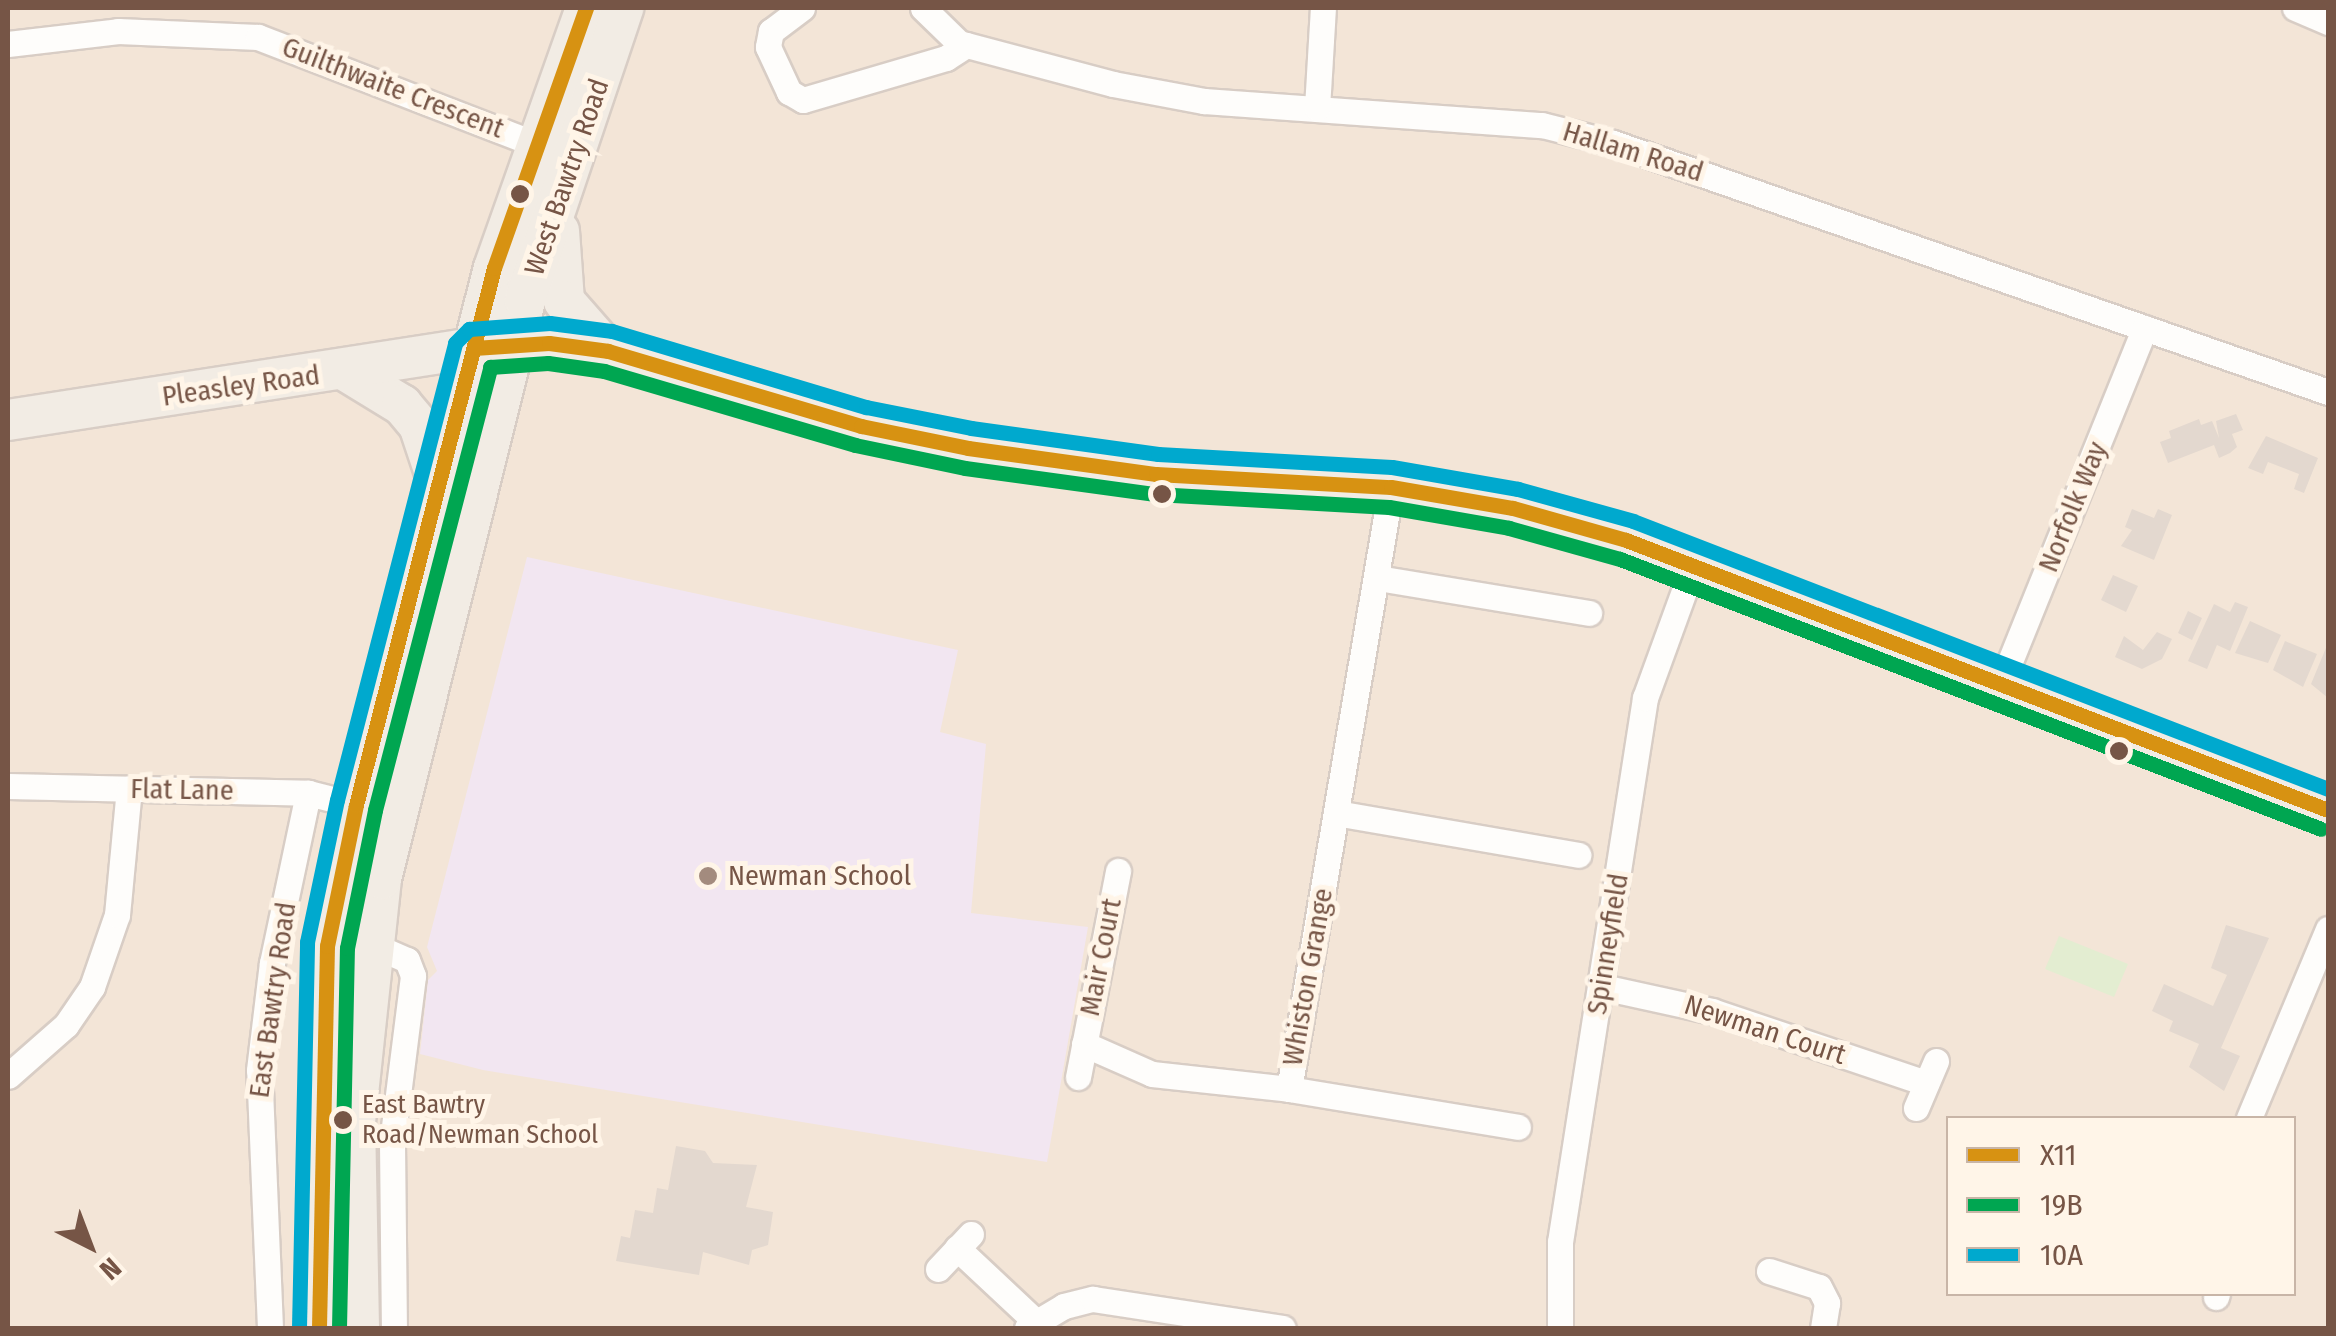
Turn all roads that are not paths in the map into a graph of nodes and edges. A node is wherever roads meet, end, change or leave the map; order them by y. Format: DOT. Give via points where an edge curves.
graph roads {
  1 [pos="586,8"];
  2 [pos="624,8"];
  3 [pos="802,8"];
  4 [pos="924,8"];
  5 [pos="1323,8"];
  6 [pos="2296,8"];
  7 [pos="2328,22"];
  8 [pos="8,44"];
  9 [pos="966,46"];
  10 [pos="1318,108"];
  11 [pos="538,145"];
  12 [pos="560,202"];
  13 [pos="2145,328"];
  14 [pos="493,347"];
  15 [pos="608,351"];
  16 [pos="346,371"];
  17 [pos="2328,392"];
  18 [pos="8,420"];
  19 [pos="438,482"];
  20 [pos="1391,488"];
  21 [pos="1693,566"];
  22 [pos="1378,578"];
  23 [pos="1590,613"];
  24 [pos="2000,686"];
  25 [pos="8,786"];
  26 [pos="130,789"];
  27 [pos="308,793"];
  28 [pos="356,805"];
  29 [pos="2328,810"];
  30 [pos="1336,813"];
  31 [pos="1578,854"];
  32 [pos="1118,870"];
  33 [pos="2326,941"];
  34 [pos="370,944"];
  35 [pos="1602,987"];
  36 [pos="1084,1044"];
  37 [pos="10,1068"];
  38 [pos="1078,1077"];
  39 [pos="1926,1084"];
  40 [pos="1289,1089"];
  41 [pos="2250,1116"];
  42 [pos="1518,1128"];
  43 [pos="938,1269"];
  44 [pos="1769,1270"];
  45 [pos="1031,1325"];
  46 [pos="270,1328"];
  47 [pos="320,1328"];
  48 [pos="359,1328"];
  49 [pos="394,1328"];
  50 [pos="1283,1328"];
  51 [pos="1560,1328"];
  52 [pos="1823,1328"];
  1 -- 11 [label="main road, West Bawtry Road"];
  2 -- 12 [label="main road, West Bawtry Road"];
  3 -- 9 [label="street" via="771,31 768,47 790,92 804,100 928,64"];
  4 -- 9 [label="street, Hallam Road"];
  5 -- 10 [label="street"];
  6 -- 7 [label="street"];
  8 -- 11 [label="street, Guilthwaite Crescent" via="118,30 258,37"];
  9 -- 10 [label="street, Hallam Road" via="1204,101"];
  10 -- 13 [label="street, Hallam Road" via="1542,125 1595,139"];
  11 -- 14 [label="main road, West Bawtry Road"];
  12 -- 14 [label="main road, West Bawtry Road"];
  12 -- 15 [label="main road" via="564,301"];
  13 -- 17 [label="street, Hallam Road"];
  13 -- 24 [label="street, Norfolk Way"];
  14 -- 15 [label="main road, Pleasley Road" via="549,343"];
  14 -- 16 [label="main road, Pleasley Road"];
  14 -- 19 [label="main road, East Bawtry Road"];
  14 -- 34 [label="main road"];
  15 -- 20 [label="main road, Pleasley Road" via="861,426 968,448 1156,474"];
  16 -- 18 [label="main road, Pleasley Road"];
  16 -- 19 [label="main road" via="402,405 419,425"];
  19 -- 28 [label="main road, East Bawtry Road"];
  20 -- 21 [label="main road, Pleasley Road" via="1558,519"];
  20 -- 22 [label="street, Whiston Grange"];
  21 -- 24 [label="main road, Pleasley Road"];
  21 -- 35 [label="street, Spinneyfield" via="1646,698"];
  22 -- 23 [label="street"];
  22 -- 30 [label="street, Whiston Grange"];
  24 -- 29 [label="main road, Pleasley Road"];
  25 -- 26 [label="street, Flat Lane"];
  26 -- 27 [label="street, Flat Lane"];
  26 -- 37 [label="street" via="117,915 92,987 66,1026"];
  27 -- 28 [label="street, Flat Lane"];
  27 -- 46 [label="street, East Bawtry Road" via="272,963 260,1070"];
  28 -- 47 [label="main road, East Bawtry Road" via="327,946 321,1029"];
  30 -- 31 [label="street"];
  30 -- 40 [label="street, Whiston Grange"];
  32 -- 36 [label="street, Mair Court"];
  33 -- 41 [label="street"];
  34 -- 48 [label="main road" via="356,1122"];
  34 -- 49 [label="street" via="406,960 413,976 392,1143"];
  35 -- 39 [label="street, Newman Court" via="1712,1011"];
  35 -- 51 [label="street, Spinneyfield" via="1560,1242"];
  36 -- 38 [label="street, Mair Court"];
  36 -- 40 [label="street, Mair Court" via="1152,1074"];
  40 -- 42 [label="street, Whiston Grange"];
  43 -- 45 [label="street" via="964,1241"];
  44 -- 52 [label="street" via="1819,1287 1827,1303"];
  45 -- 50 [label="street" via="1064,1306 1120,1299"];
}
